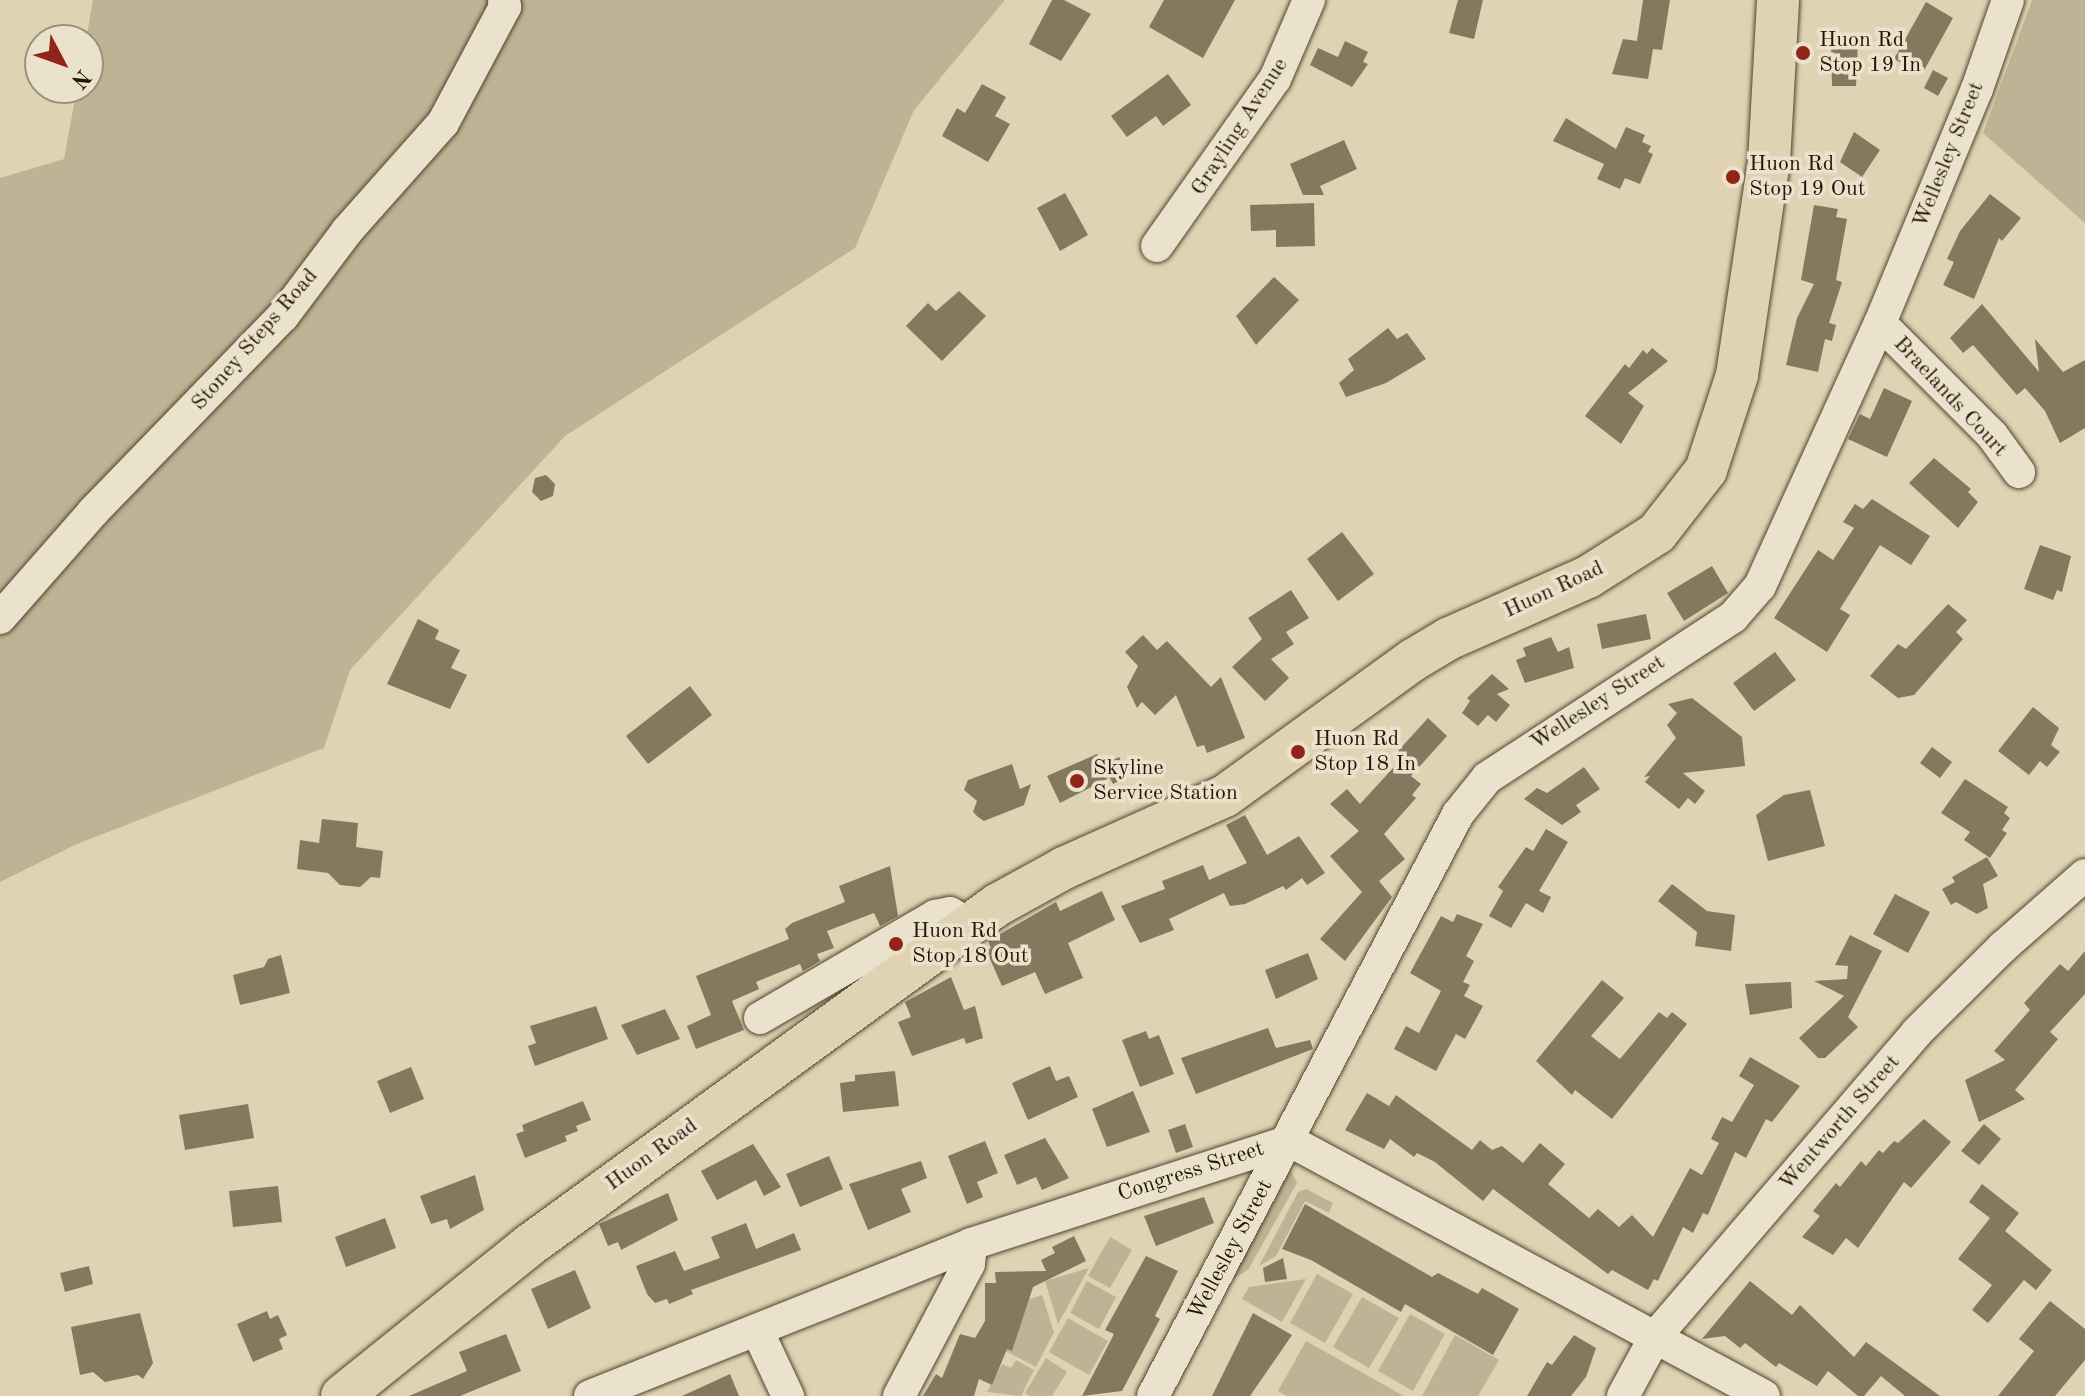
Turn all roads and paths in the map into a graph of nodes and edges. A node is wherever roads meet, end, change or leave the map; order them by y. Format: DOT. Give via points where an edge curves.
graph roads {
  1 [pos="504,0"];
  2 [pos="1309,0"];
  3 [pos="1778,0"];
  4 [pos="2008,0"];
  5 [pos="1157,246"];
  6 [pos="1880,323"];
  7 [pos="2019,472"];
  8 [pos="0,618"];
  9 [pos="2085,875"];
  10 [pos="969,924"];
  11 [pos="760,1018"];
  12 [pos="1290,1141"];
  13 [pos="971,1244"];
  14 [pos="758,1332"];
  15 [pos="1655,1337"];
  16 [pos="342,1396"];
  17 [pos="590,1396"];
  18 [pos="788,1396"];
  19 [pos="899,1396"];
  20 [pos="1153,1396"];
  21 [pos="1623,1396"];
  22 [pos="1764,1396"];
  1 -- 8 [label="street, Stoney Steps Road" via="443,123 347,231 283,316 93,512"];
  2 -- 5 [label="street, Grayling Avenue" via="1275,79"];
  3 -- 10 [label="main road, Huon Road" via="1769,162 1740,362 1717,444 1677,513 1613,563 1413,660 1225,796 1064,868"];
  4 -- 6 [label="street, Wellesley Street"];
  6 -- 7 [label="street, Braelands Court" via="1992,435"];
  6 -- 12 [label="street, Wellesley Street" via="1760,586 1733,617 1487,778 1458,814"];
  9 -- 15 [label="street, Wentworth Street" via="1917,1032"];
  10 -- 11 [label="street" via="950,913 935,916"];
  10 -- 16 [label="main road, Huon Road" via="527,1247"];
  12 -- 13 [label="street, Congress Street"];
  12 -- 15 [label="street, Congress Street"];
  12 -- 20 [label="street, Wellesley Street"];
  13 -- 14 [label="street, Congress Street"];
  13 -- 19 [label="street" via="969,1264"];
  14 -- 17 [label="street, Congress Street" via="708,1346"];
  14 -- 18 [label="street"];
  15 -- 21 [label="street, Wentworth Street"];
  15 -- 22 [label="street, Congress Street"];
}
